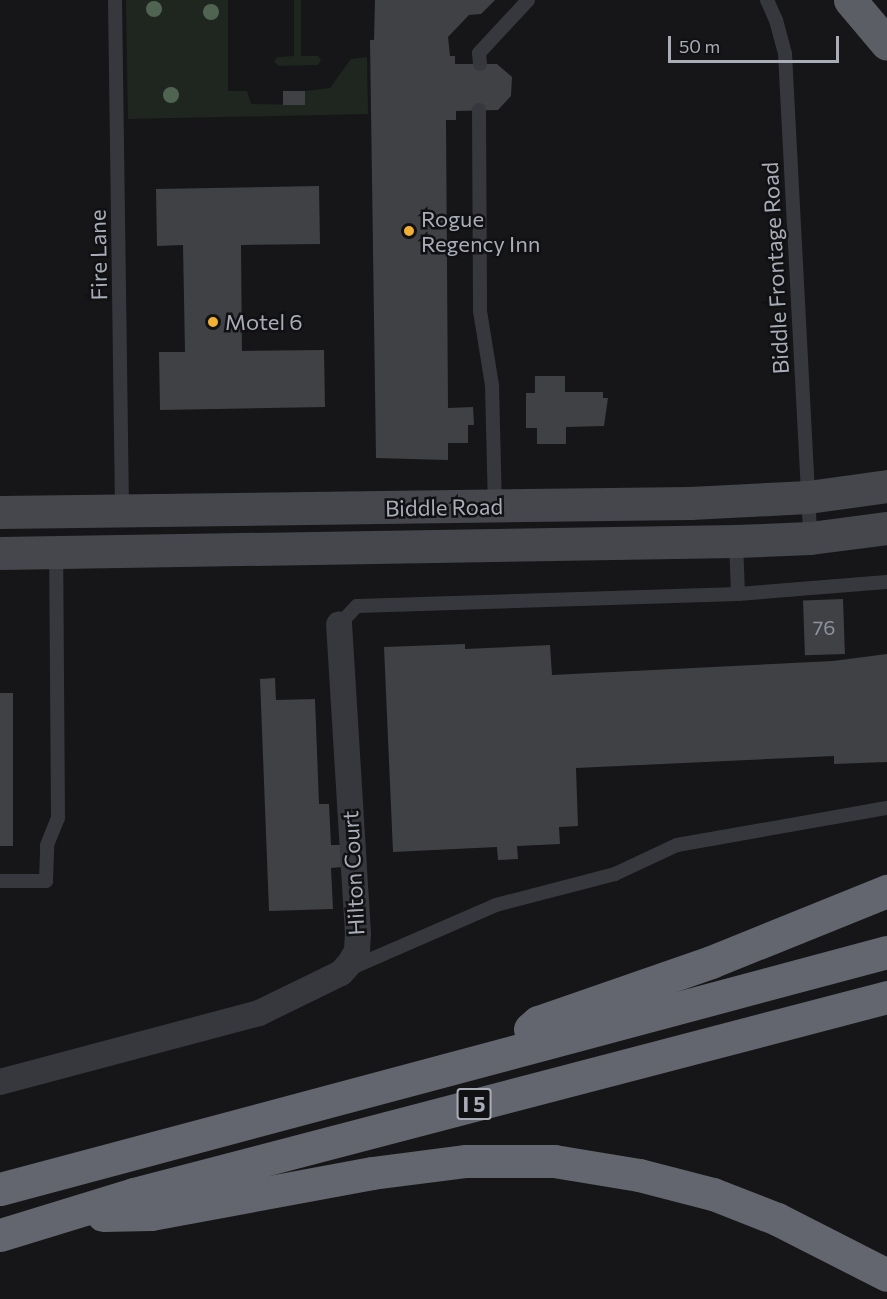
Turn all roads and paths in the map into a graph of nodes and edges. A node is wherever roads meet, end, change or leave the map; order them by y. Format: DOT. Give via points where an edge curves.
graph roads {
  1 [pos="115,0"];
  2 [pos="528,0"];
  3 [pos="766,0"];
  4 [pos="850,0"];
  5 [pos="887,44"];
  6 [pos="480,64"];
  7 [pos="479,110"];
  8 [pos="887,486"];
  9 [pos="808,497"];
  10 [pos="495,507"];
  11 [pos="122,510"];
  12 [pos="0,512"];
  13 [pos="887,528"];
  14 [pos="810,538"];
  15 [pos="736,541"];
  16 [pos="56,552"];
  17 [pos="0,553"];
  18 [pos="887,582"];
  19 [pos="738,594"];
  20 [pos="339,625"];
  21 [pos="887,808"];
  22 [pos="0,881"];
  23 [pos="887,891"];
  24 [pos="887,952"];
  25 [pos="341,973"];
  26 [pos="887,997"];
  27 [pos="503,1052"];
  28 [pos="0,1082"];
  29 [pos="0,1189"];
  30 [pos="62,1215"];
  31 [pos="0,1235"];
  32 [pos="887,1275"];
  1 -- 11 [label="lane, Fire Lane"];
  2 -- 6 [label="lane" via="479,53"];
  3 -- 9 [label="lane, Biddle Frontage Road" via="785,54"];
  4 -- 5 [label="highway"];
  7 -- 10 [label="lane" via="480,311 492,386"];
  8 -- 9 [label="main road, Biddle Road"];
  9 -- 10 [label="main road, Biddle Road"];
  9 -- 14 [label="lane, Biddle Frontage Road"];
  10 -- 11 [label="main road, Biddle Road"];
  11 -- 12 [label="main road, Biddle Road"];
  13 -- 14 [label="main road, Biddle Road"];
  14 -- 15 [label="main road, Biddle Road"];
  15 -- 16 [label="main road, Biddle Road"];
  15 -- 19 [label="lane"];
  16 -- 17 [label="main road, Biddle Road"];
  16 -- 22 [label="lane" via="58,818 47,845 46,881"];
  18 -- 19 [label="lane"];
  19 -- 20 [label="lane" via="357,606"];
  20 -- 25 [label="street, Hilton Court" via="358,934 357,951"];
  21 -- 25 [label="lane" via="677,845 615,874 496,905"];
  23 -- 27 [label="highway" via="711,962 538,1022"];
  24 -- 27 [label="highway, I 5"];
  25 -- 28 [label="street" via="259,1013"];
  26 -- 30 [label="highway, I 5"];
  27 -- 29 [label="highway, I 5"];
  30 -- 31 [label="highway, I 5"];
  30 -- 32 [label="highway" via="152,1214 372,1173 466,1161 554,1161 639,1175 713,1194 777,1219"];
}
